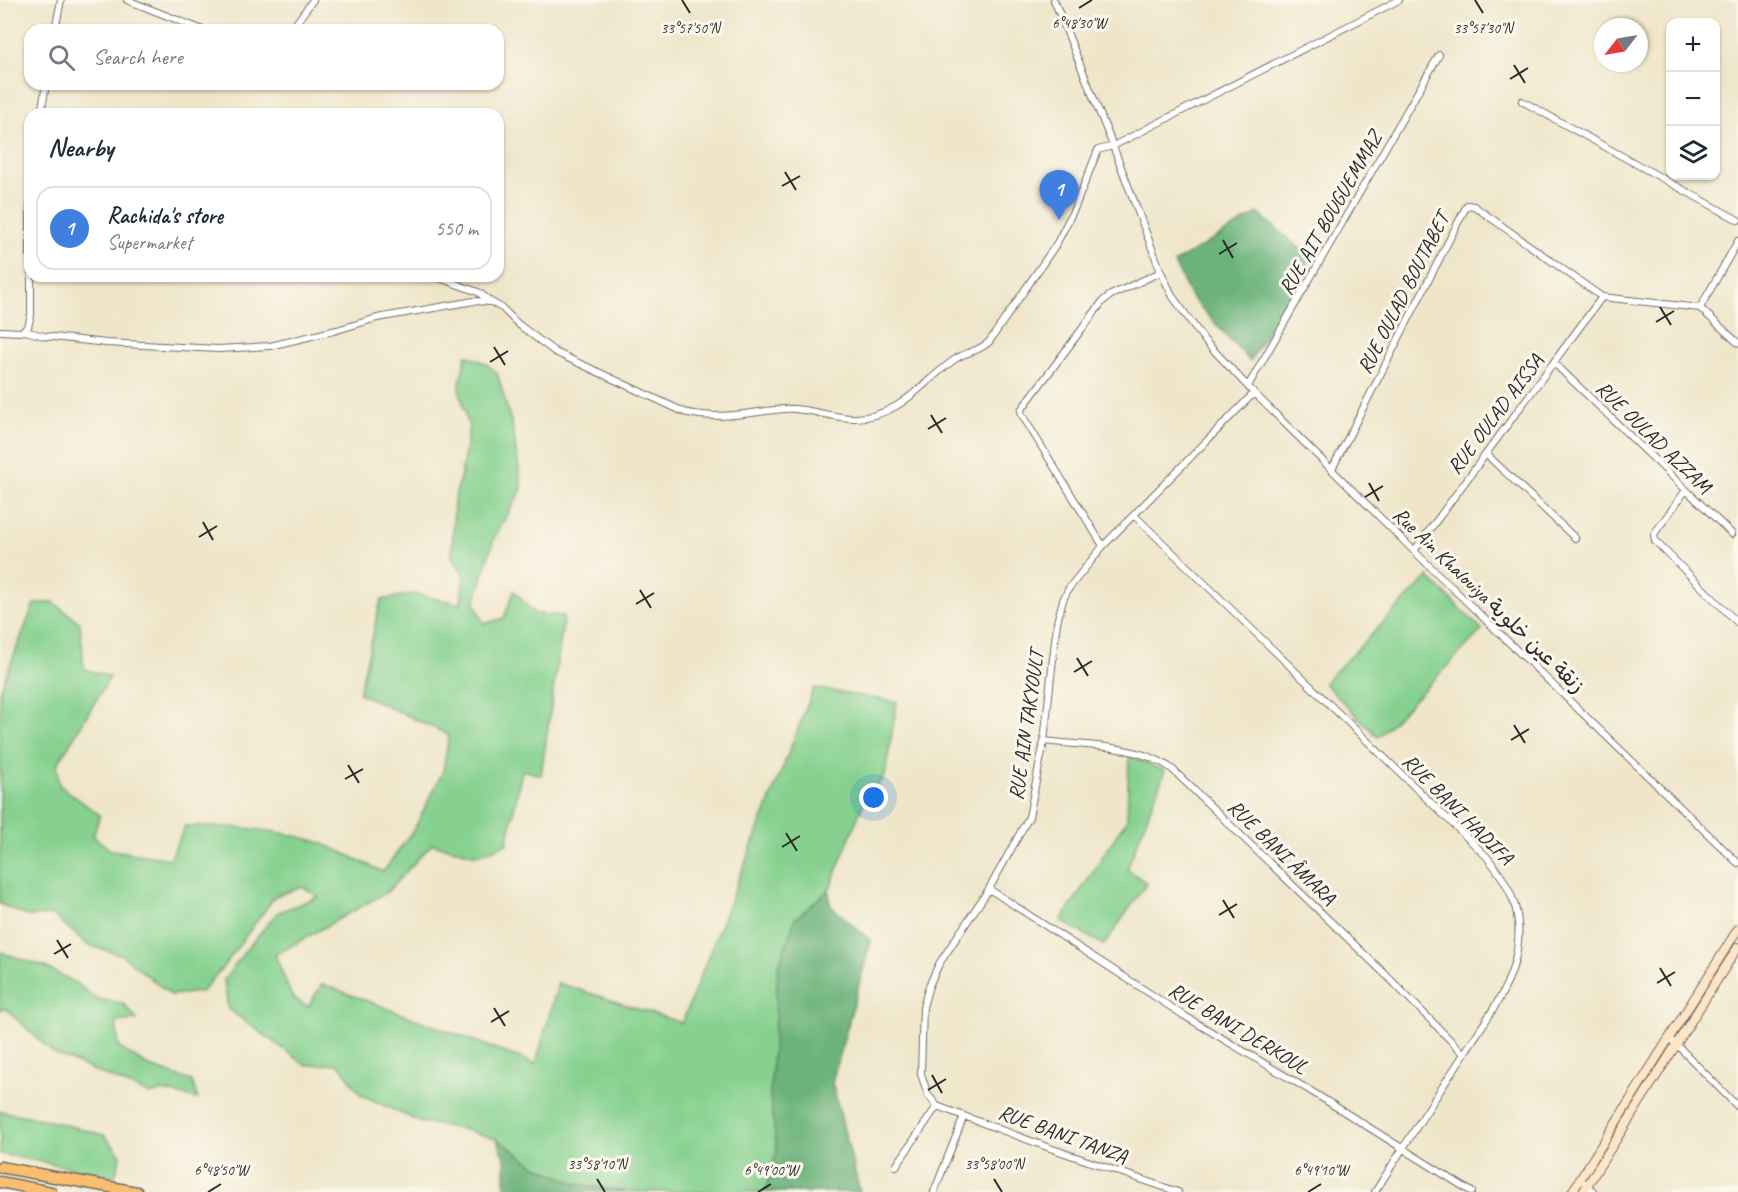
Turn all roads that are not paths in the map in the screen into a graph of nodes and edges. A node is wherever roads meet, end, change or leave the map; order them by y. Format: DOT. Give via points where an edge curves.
graph roads {
  1 [pos="61,0"];
  2 [pos="127,0"];
  3 [pos="313,0"];
  4 [pos="1054,0"];
  5 [pos="1399,0"];
  6 [pos="56,24"];
  7 [pos="188,24"];
  8 [pos="295,24"];
  9 [pos="1439,55"];
  10 [pos="45,90"];
  11 [pos="1522,101"];
  12 [pos="42,108"];
  13 [pos="1113,146"];
  14 [pos="1738,220"];
  15 [pos="1738,241"];
  16 [pos="1161,272"];
  17 [pos="31,282"];
  18 [pos="450,282"];
  19 [pos="1602,297"];
  20 [pos="491,302"];
  21 [pos="1700,308"];
  22 [pos="0,331"];
  23 [pos="25,331"];
  24 [pos="1738,344"];
  25 [pos="1554,363"];
  26 [pos="1248,386"];
  27 [pos="1254,393"];
  28 [pos="1486,454"];
  29 [pos="1332,469"];
  30 [pos="1686,490"];
  31 [pos="1134,515"];
  32 [pos="1732,534"];
  33 [pos="1575,538"];
  34 [pos="1103,546"];
  35 [pos="1414,551"];
  36 [pos="1738,623"];
  37 [pos="1044,741"];
  38 [pos="1738,863"];
  39 [pos="989,889"];
  40 [pos="1738,928"];
  41 [pos="1738,947"];
  42 [pos="1673,1042"];
  43 [pos="1464,1054"];
  44 [pos="937,1106"];
  45 [pos="1738,1107"];
  46 [pos="964,1116"];
  47 [pos="1403,1148"];
  48 [pos="896,1166"];
  49 [pos="0,1167"];
  50 [pos="0,1182"];
  51 [pos="1584,1185"];
  52 [pos="51,1192"];
  53 [pos="137,1192"];
  54 [pos="934,1192"];
  55 [pos="1178,1192"];
  56 [pos="1375,1192"];
  57 [pos="1472,1192"];
  58 [pos="1572,1192"];
  59 [pos="1594,1192"];
  1 -- 6 [label="street"];
  2 -- 7 [label="street"];
  3 -- 8 [label="street"];
  4 -- 13 [label="street, Rue Ain Khalouiya زنقة عين خلوية"];
  5 -- 13 [label="street"];
  9 -- 26 [label="street, RUE AIT BOUGUEMMAZ"];
  10 -- 12 [label="street"];
  11 -- 14 [label="street"];
  13 -- 16 [label="street, Rue Ain Khalouiya زنقة عين خلوية"];
  13 -- 20 [label="street" via="1098,150 1057,243 989,342 980,350 958,357 905,401 868,417 846,418 799,409 707,417 684,412 555,352"];
  15 -- 21 [label="street"];
  16 -- 26 [label="street, Rue Ain Khalouiya زنقة عين خلوية" via="1173,297 1204,341"];
  16 -- 34 [label="street" via="1103,301 1021,410"];
  17 -- 23 [label="street" via="31,315"];
  18 -- 20 [label="street" via="478,292"];
  19 -- 21 [label="street, RUE OULAD BOUTABET"];
  19 -- 25 [label="street, RUE OULAD AISSA"];
  19 -- 29 [label="street, RUE OULAD BOUTABET" via="1474,206 1467,206"];
  20 -- 23 [label="street" via="474,301 377,318 270,345 228,348 105,343"];
  21 -- 24 [label="street"];
  22 -- 23 [label="street"];
  25 -- 28 [label="street, RUE OULAD AISSA"];
  25 -- 30 [label="street, RUE OULAD AZZAM"];
  26 -- 27 [label="street, Rue Ain Khalouiya زنقة عين خلوية"];
  27 -- 29 [label="street, Rue Ain Khalouiya زنقة عين خلوية"];
  27 -- 31 [label="street, RUE AIN TAKYOULT"];
  28 -- 33 [label="street"];
  28 -- 35 [label="street, RUE OULAD AISSA"];
  29 -- 35 [label="street, Rue Ain Khalouiya زنقة عين خلوية"];
  30 -- 32 [label="street, RUE OULAD AZZAM"];
  30 -- 36 [label="street" via="1654,534 1656,544"];
  31 -- 34 [label="street, RUE AIN TAKYOULT"];
  31 -- 43 [label="street, RUE BANI HADIFA" via="1503,876 1516,912 1517,952 1504,990"];
  34 -- 37 [label="street, RUE AIN TAKYOULT" via="1068,588 1063,600 1057,622"];
  35 -- 38 [label="street, Rue Ain Khalouiya زنقة عين خلوية"];
  37 -- 39 [label="street, RUE AIN TAKYOULT" via="1029,818"];
  37 -- 43 [label="street, RUE BANI ÂMARA" via="1137,752 1172,769"];
  39 -- 44 [label="street, RUE AIN TAKYOULT" via="939,964 923,1007 921,1074 928,1095"];
  39 -- 47 [label="street, RUE BANI DERKOUL" via="1183,1015"];
  40 -- 42 [label="street"];
  41 -- 42 [label="street"];
  42 -- 45 [label="street"];
  42 -- 51 [label="street"];
  43 -- 47 [label="street, RUE BANI HADIFA"];
  44 -- 46 [label="street, RUE BANI TANZA"];
  44 -- 48 [label="street"];
  46 -- 54 [label="street"];
  46 -- 55 [label="street, RUE BANI TANZA"];
  47 -- 56 [label="street, RUE BANI HADIFA"];
  47 -- 57 [label="street, RUE BANI DERKOUL"];
  49 -- 53 [label="highway"];
  50 -- 52 [label="highway"];
  51 -- 58 [label="street"];
  51 -- 59 [label="street"];
}
